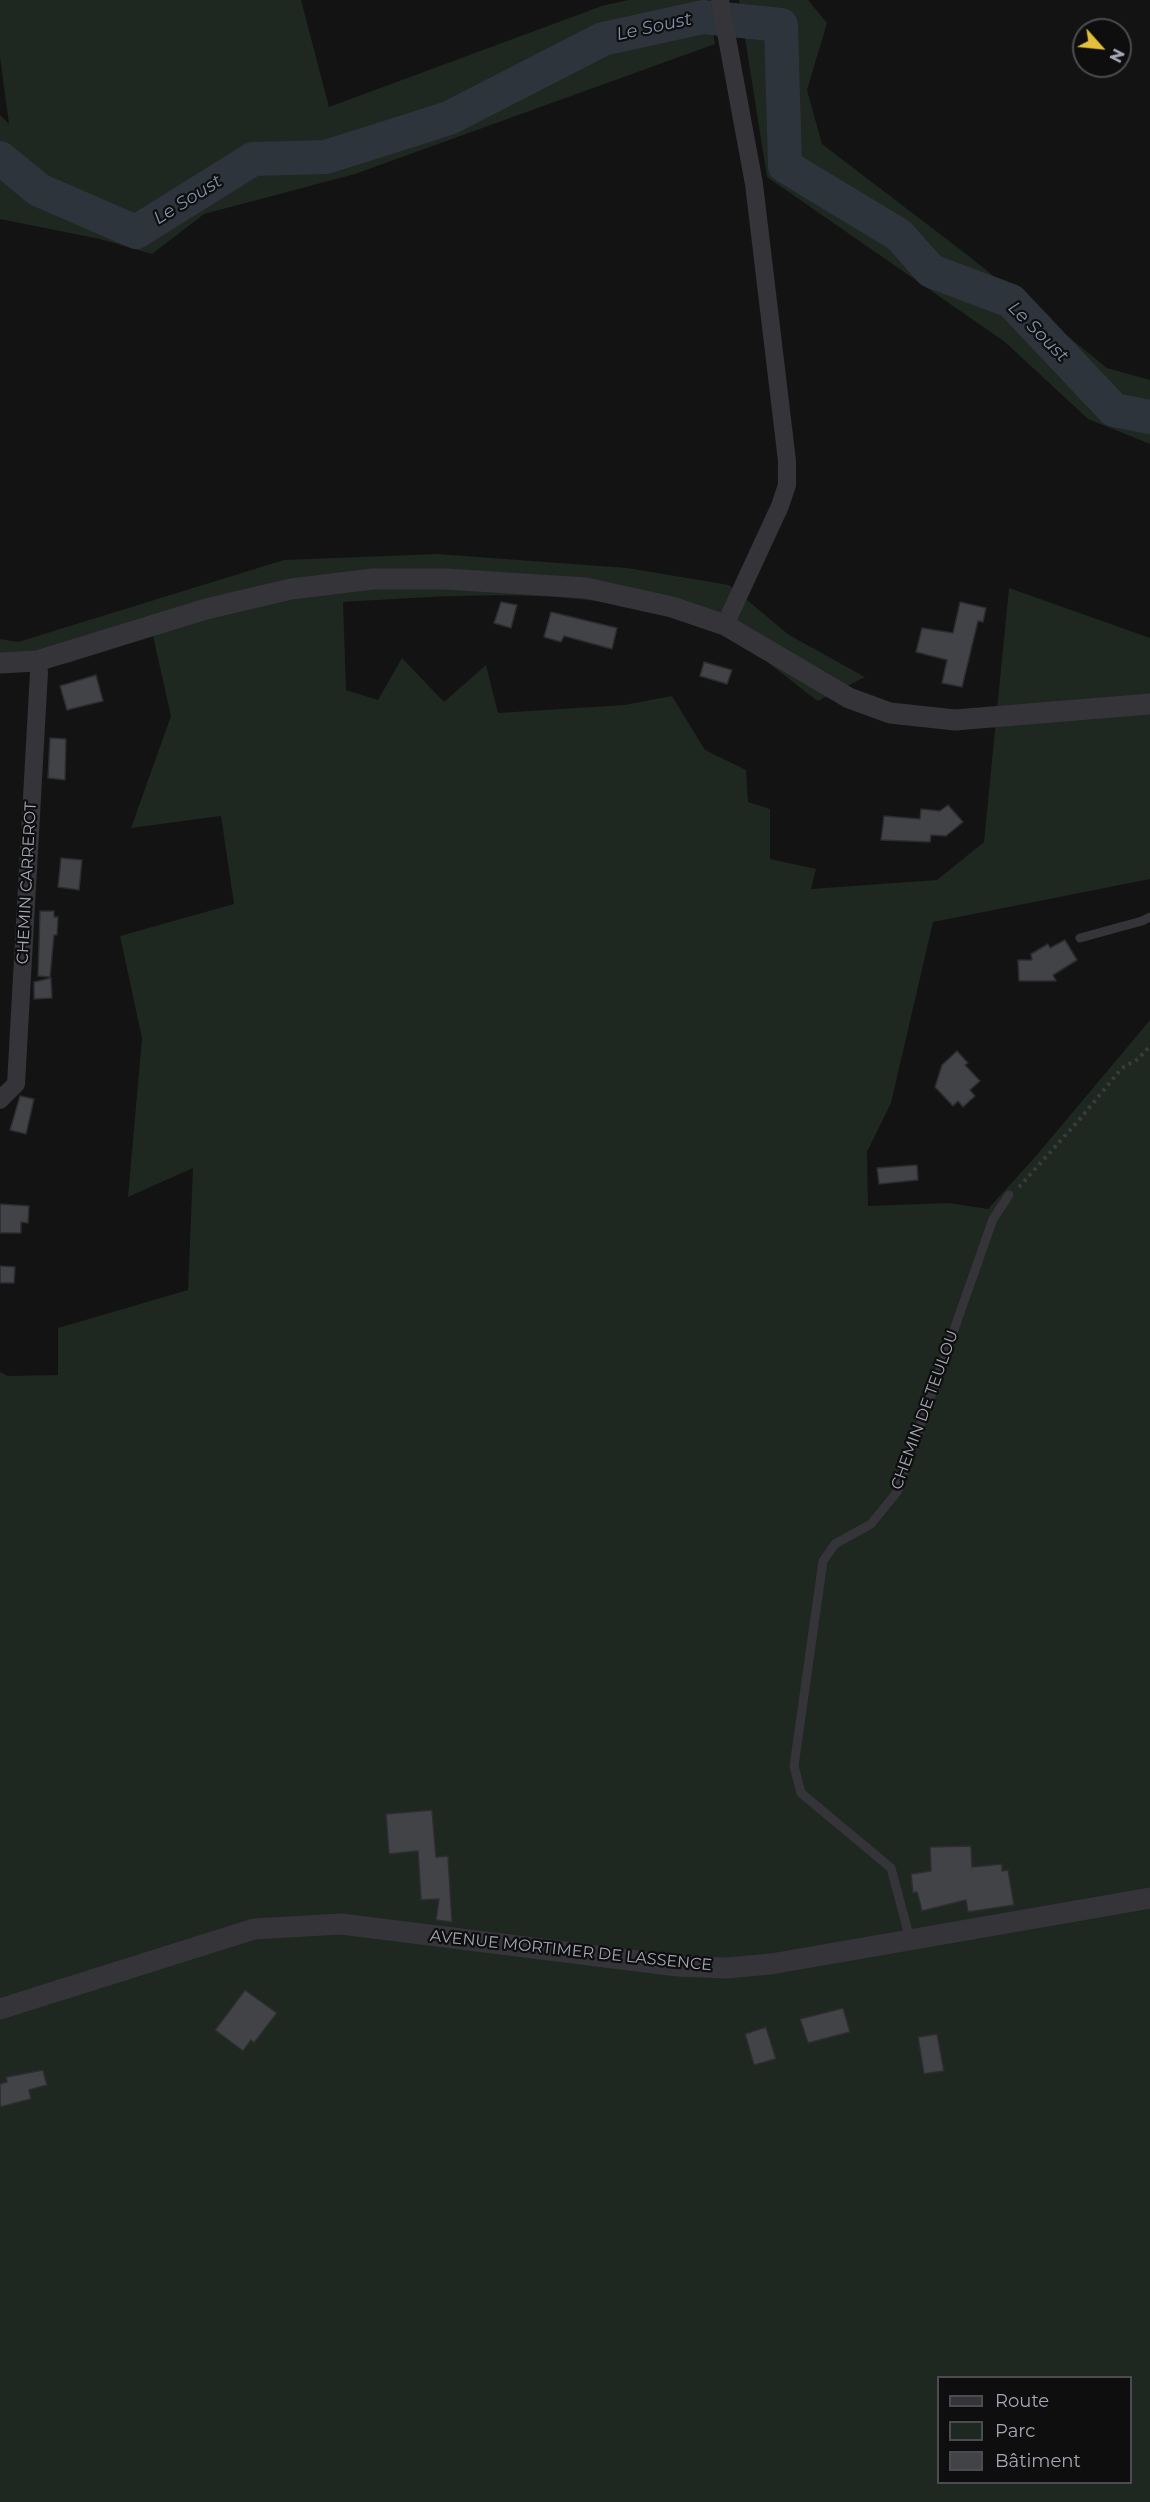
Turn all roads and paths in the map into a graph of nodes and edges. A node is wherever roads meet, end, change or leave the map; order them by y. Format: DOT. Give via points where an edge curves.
graph roads {
  1 [pos="720,0"];
  2 [pos="724,625"];
  3 [pos="37,661"];
  4 [pos="0,663"];
  5 [pos="1150,704"];
  6 [pos="1150,917"];
  7 [pos="1080,938"];
  8 [pos="1150,1046"];
  9 [pos="0,1100"];
  10 [pos="1009,1195"];
  11 [pos="1150,1898"];
  12 [pos="910,1941"];
  13 [pos="0,2009"];
  1 -- 2 [label="street" via="754,184 788,461 787,485 780,506"];
  2 -- 3 [label="street" via="672,607 586,588 446,579 373,579 291,589 206,609"];
  2 -- 5 [label="street" via="849,698 890,712 955,720"];
  3 -- 4 [label="street"];
  3 -- 9 [label="street, CHEMIN CARREROT" via="16,1083"];
  6 -- 7 [label="lane"];
  8 -- 10 [label="path" via="1122,1068"];
  10 -- 12 [label="lane, CHEMIN DE TEULOU" via="993,1219 897,1492 871,1524 835,1544 823,1561 794,1766 801,1793 891,1868"];
  11 -- 12 [label="street, AVENUE MORTIMER DE LASSENCE"];
  12 -- 13 [label="street, AVENUE MORTIMER DE LASSENCE" via="726,1968 341,1924 254,1929"];
}
